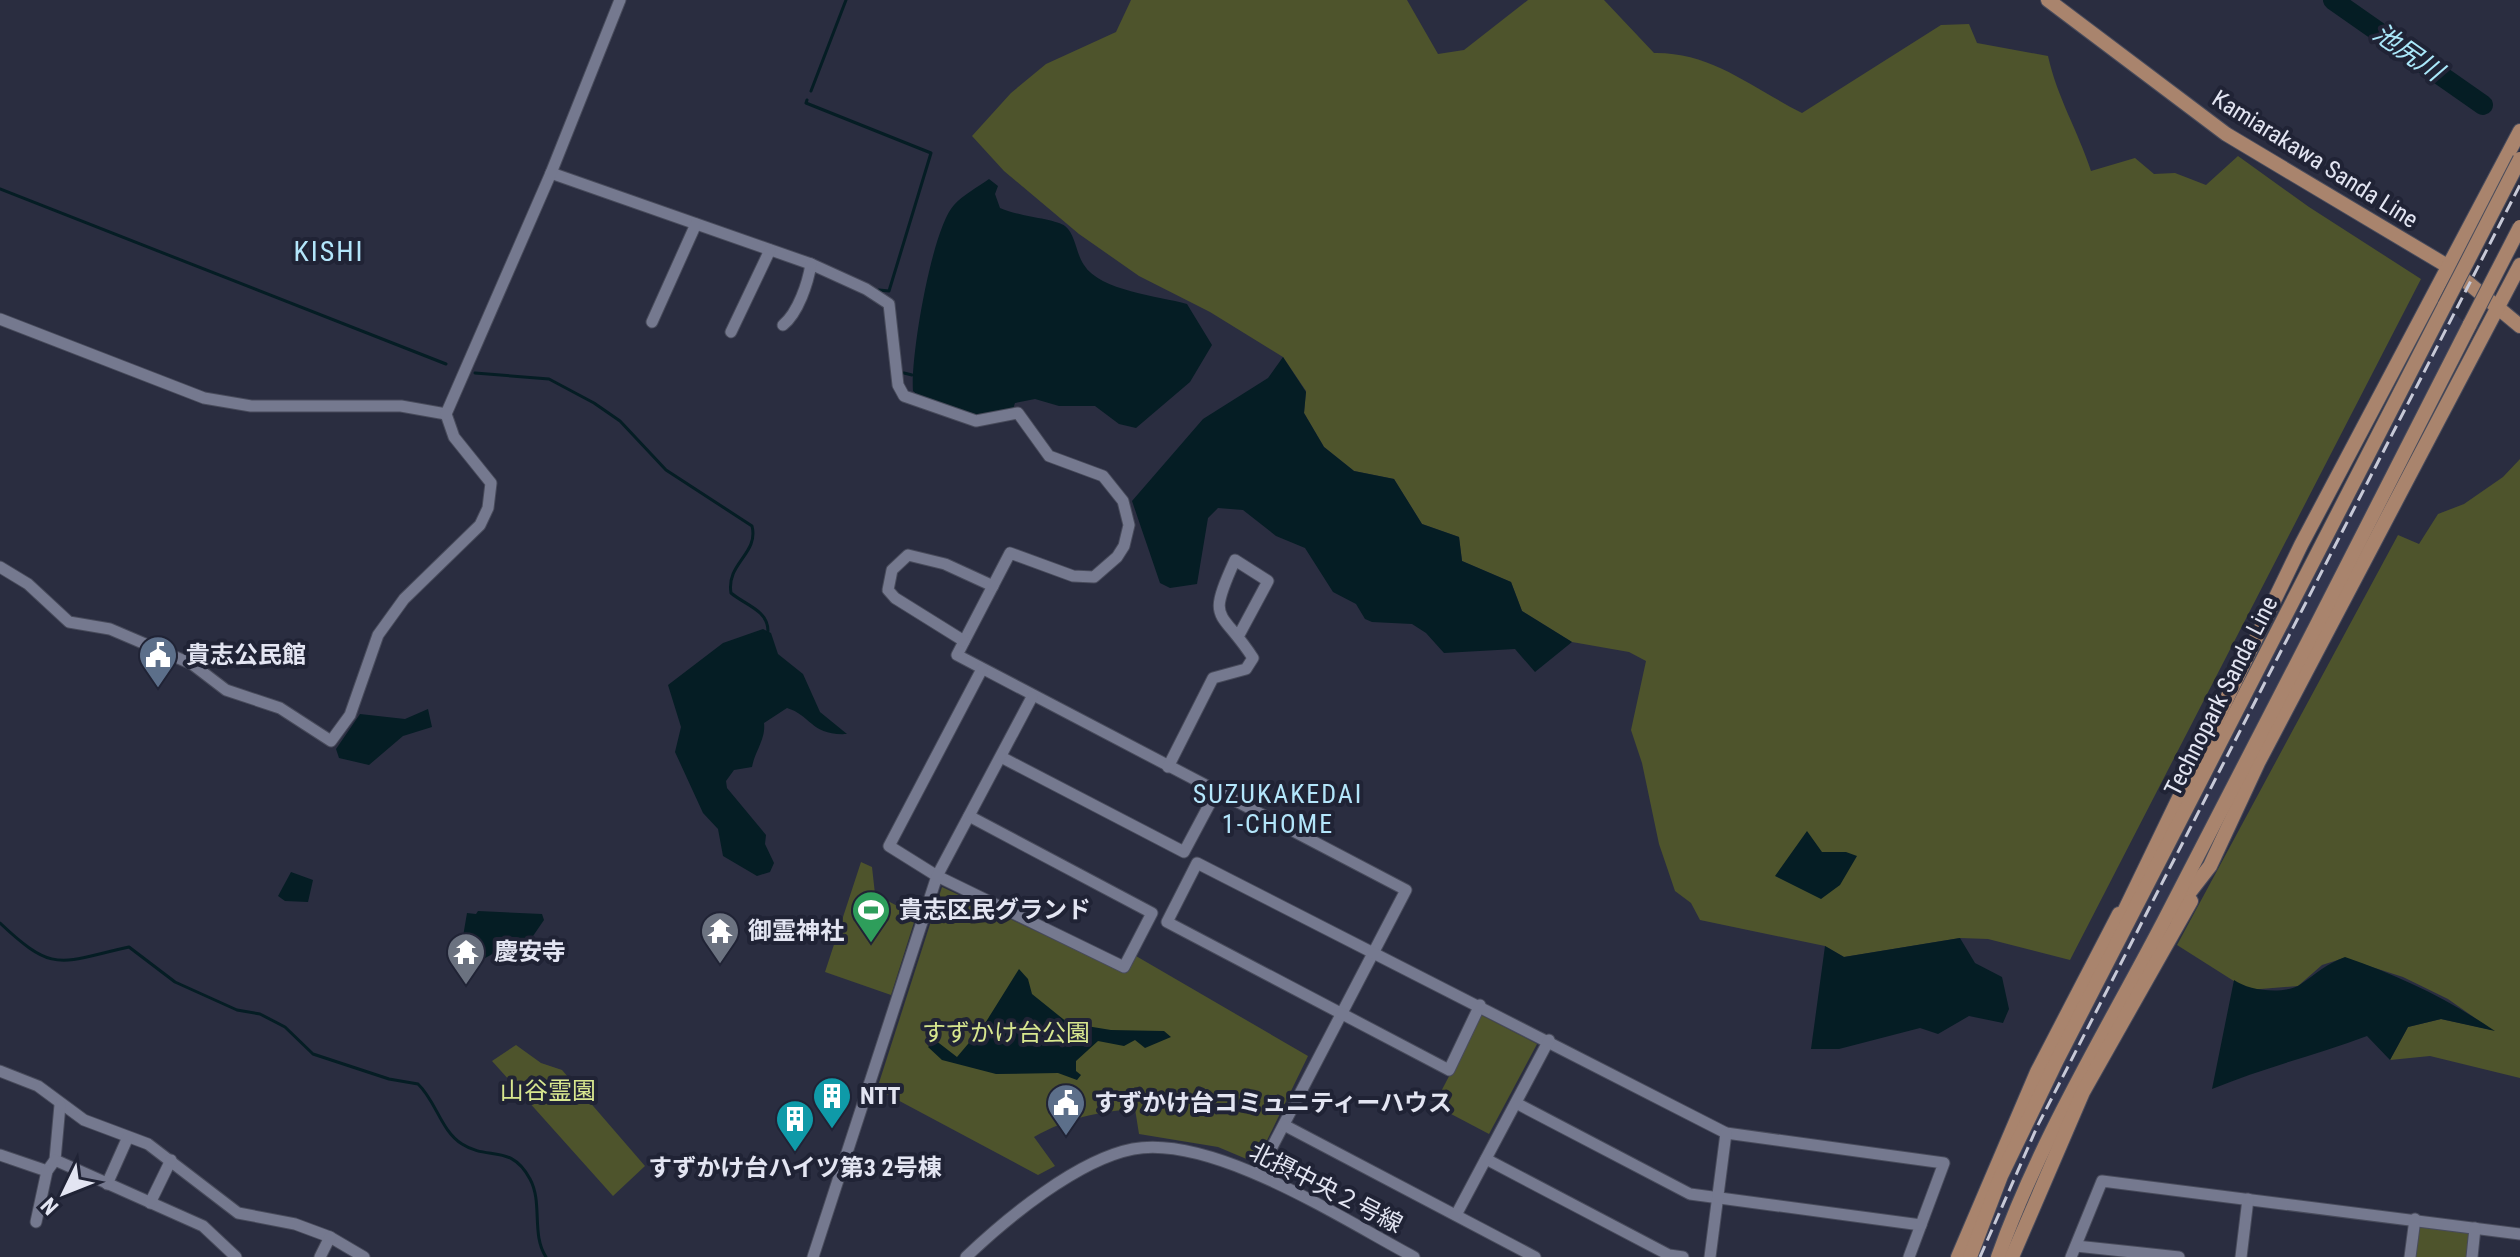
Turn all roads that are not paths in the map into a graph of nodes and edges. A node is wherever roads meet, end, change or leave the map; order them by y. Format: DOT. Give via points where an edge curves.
graph roads {
  1 [pos="620,0"];
  2 [pos="2048,0"];
  3 [pos="2520,131"];
  4 [pos="2520,159"];
  5 [pos="551,173"];
  6 [pos="696,224"];
  7 [pos="2520,227"];
  8 [pos="770,250"];
  9 [pos="811,264"];
  10 [pos="2520,265"];
  11 [pos="2449,267"];
  12 [pos="2499,307"];
  13 [pos="0,319"];
  14 [pos="652,322"];
  15 [pos="783,325"];
  16 [pos="2520,326"];
  17 [pos="731,332"];
  18 [pos="446,414"];
  19 [pos="0,567"];
  20 [pos="993,586"];
  21 [pos="1239,635"];
  22 [pos="964,641"];
  23 [pos="982,669"];
  24 [pos="1032,697"];
  25 [pos="1001,757"];
  26 [pos="1168,767"];
  27 [pos="1216,792"];
  28 [pos="969,816"];
  29 [pos="2210,866"];
  30 [pos="937,876"];
  31 [pos="2131,893"];
  32 [pos="2163,923"];
  33 [pos="1375,952"];
  34 [pos="1480,1005"];
  35 [pos="1341,1015"];
  36 [pos="2072,1031"];
  37 [pos="1549,1040"];
  38 [pos="1,1072"];
  39 [pos="1516,1103"];
  40 [pos="60,1105"];
  41 [pos="1284,1125"];
  42 [pos="1726,1133"];
  43 [pos="128,1137"];
  44 [pos="0,1155"];
  45 [pos="1486,1159"];
  46 [pos="55,1160"];
  47 [pos="171,1160"];
  48 [pos="47,1171"];
  49 [pos="1258,1174"];
  50 [pos="107,1184"];
  51 [pos="1717,1199"];
  52 [pos="2248,1199"];
  53 [pos="150,1203"];
  54 [pos="1456,1215"];
  55 [pos="2415,1219"];
  56 [pos="36,1222"];
  57 [pos="1921,1225"];
  58 [pos="2475,1228"];
  59 [pos="2520,1234"];
  60 [pos="330,1237"];
  61 [pos="2074,1252"];
  62 [pos="236,1257"];
  63 [pos="320,1257"];
  64 [pos="364,1257"];
  65 [pos="813,1257"];
  66 [pos="966,1257"];
  67 [pos="1414,1257"];
  68 [pos="1535,1257"];
  69 [pos="1683,1257"];
  70 [pos="1710,1257"];
  71 [pos="1909,1257"];
  72 [pos="1958,1257"];
  73 [pos="1970,1257"];
  74 [pos="1998,1257"];
  75 [pos="2012,1257"];
  76 [pos="2179,1257"];
  77 [pos="2241,1257"];
  78 [pos="2410,1257"];
  79 [pos="2472,1257"];
  1 -- 5 [label="street"];
  2 -- 11 [label="main road, Kamiarakawa Sanda Line" via="2226,134"];
  3 -- 11 [label="main road"];
  4 -- 36 [label="main road, Technopark Sanda Line, bridge"];
  5 -- 6 [label="street"];
  5 -- 18 [label="street"];
  6 -- 8 [label="street"];
  6 -- 14 [label="street"];
  7 -- 32 [label="main road, bridge"];
  8 -- 9 [label="street"];
  8 -- 17 [label="street"];
  9 -- 15 [label="street"];
  9 -- 20 [label="street" via="889,304 898,385 904,396 976,421 1018,413 1049,456 1103,476 1123,501 1129,525 1124,546 1094,577 1073,576 1010,553"];
  10 -- 12 [label="main road"];
  11 -- 12 [label="main road, Kamiarakawa Sanda Line"];
  11 -- 31 [label="main road" via="2301,545"];
  12 -- 16 [label="main road, Kamiarakawa Sanda Line"];
  12 -- 29 [label="main road" via="2258,763"];
  13 -- 18 [label="street" via="204,398 251,406 401,406"];
  18 -- 19 [label="street" via="454,437 491,483 488,508 480,525 404,599 378,635 350,715 331,741 280,708 226,690 192,664 110,629 69,622 28,584"];
  20 -- 22 [label="street"];
  20 -- 22 [label="street" via="945,564 908,555 892,570 888,590 895,598"];
  21 -- 21 [label="street" via="1268,581 1235,560 1217,604 1222,621"];
  21 -- 26 [label="street" via="1253,658 1246,669 1213,678"];
  22 -- 23 [label="street" via="957,655"];
  23 -- 24 [label="street"];
  23 -- 30 [label="street" via="889,846"];
  24 -- 25 [label="street"];
  24 -- 26 [label="street"];
  25 -- 27 [label="street" via="1184,852"];
  25 -- 28 [label="street"];
  26 -- 27 [label="street"];
  27 -- 33 [label="street" via="1406,890"];
  28 -- 30 [label="street"];
  28 -- 30 [label="street" via="1152,913 1134,949 1124,967"];
  29 -- 32 [label="main road"];
  29 -- 75 [label="main road" via="2083,1092"];
  30 -- 65 [label="street"];
  31 -- 36 [label="main road"];
  31 -- 72 [label="main road" via="2037,1072"];
  32 -- 74 [label="main road" via="2057,1119"];
  33 -- 34 [label="street"];
  33 -- 35 [label="street"];
  33 -- 35 [label="street" via="1197,863 1167,922"];
  34 -- 35 [label="street" via="1449,1070"];
  34 -- 37 [label="street"];
  35 -- 41 [label="street"];
  36 -- 73 [label="main road, Technopark Sanda Line" via="2001,1176"];
  37 -- 39 [label="street"];
  37 -- 42 [label="street"];
  38 -- 40 [label="street" via="38,1086"];
  39 -- 45 [label="street"];
  39 -- 51 [label="street" via="1690,1194"];
  40 -- 43 [label="street"];
  40 -- 46 [label="street"];
  41 -- 49 [label="street"];
  41 -- 54 [label="street"];
  42 -- 51 [label="street"];
  42 -- 57 [label="street" via="1944,1163"];
  43 -- 47 [label="street"];
  43 -- 50 [label="street"];
  44 -- 48 [label="street"];
  45 -- 54 [label="street"];
  45 -- 69 [label="street" via="1669,1255"];
  46 -- 48 [label="street"];
  46 -- 50 [label="street"];
  47 -- 53 [label="street"];
  47 -- 60 [label="street" via="238,1213 263,1215"];
  48 -- 56 [label="street"];
  49 -- 66 [label="street, 北摂中央２号線" via="1179,1149 1134,1149 1083,1169 995,1229"];
  49 -- 67 [label="street, 北摂中央２号線"];
  50 -- 53 [label="street"];
  51 -- 57 [label="street"];
  51 -- 70 [label="street"];
  52 -- 55 [label="street"];
  52 -- 61 [label="street" via="2102,1181"];
  52 -- 77 [label="street"];
  53 -- 62 [label="street" via="203,1226"];
  54 -- 68 [label="street"];
  55 -- 58 [label="street"];
  55 -- 78 [label="street"];
  57 -- 71 [label="street"];
  58 -- 59 [label="street"];
  58 -- 79 [label="street"];
  60 -- 63 [label="street"];
  60 -- 64 [label="street"];
  61 -- 76 [label="street"];
}
